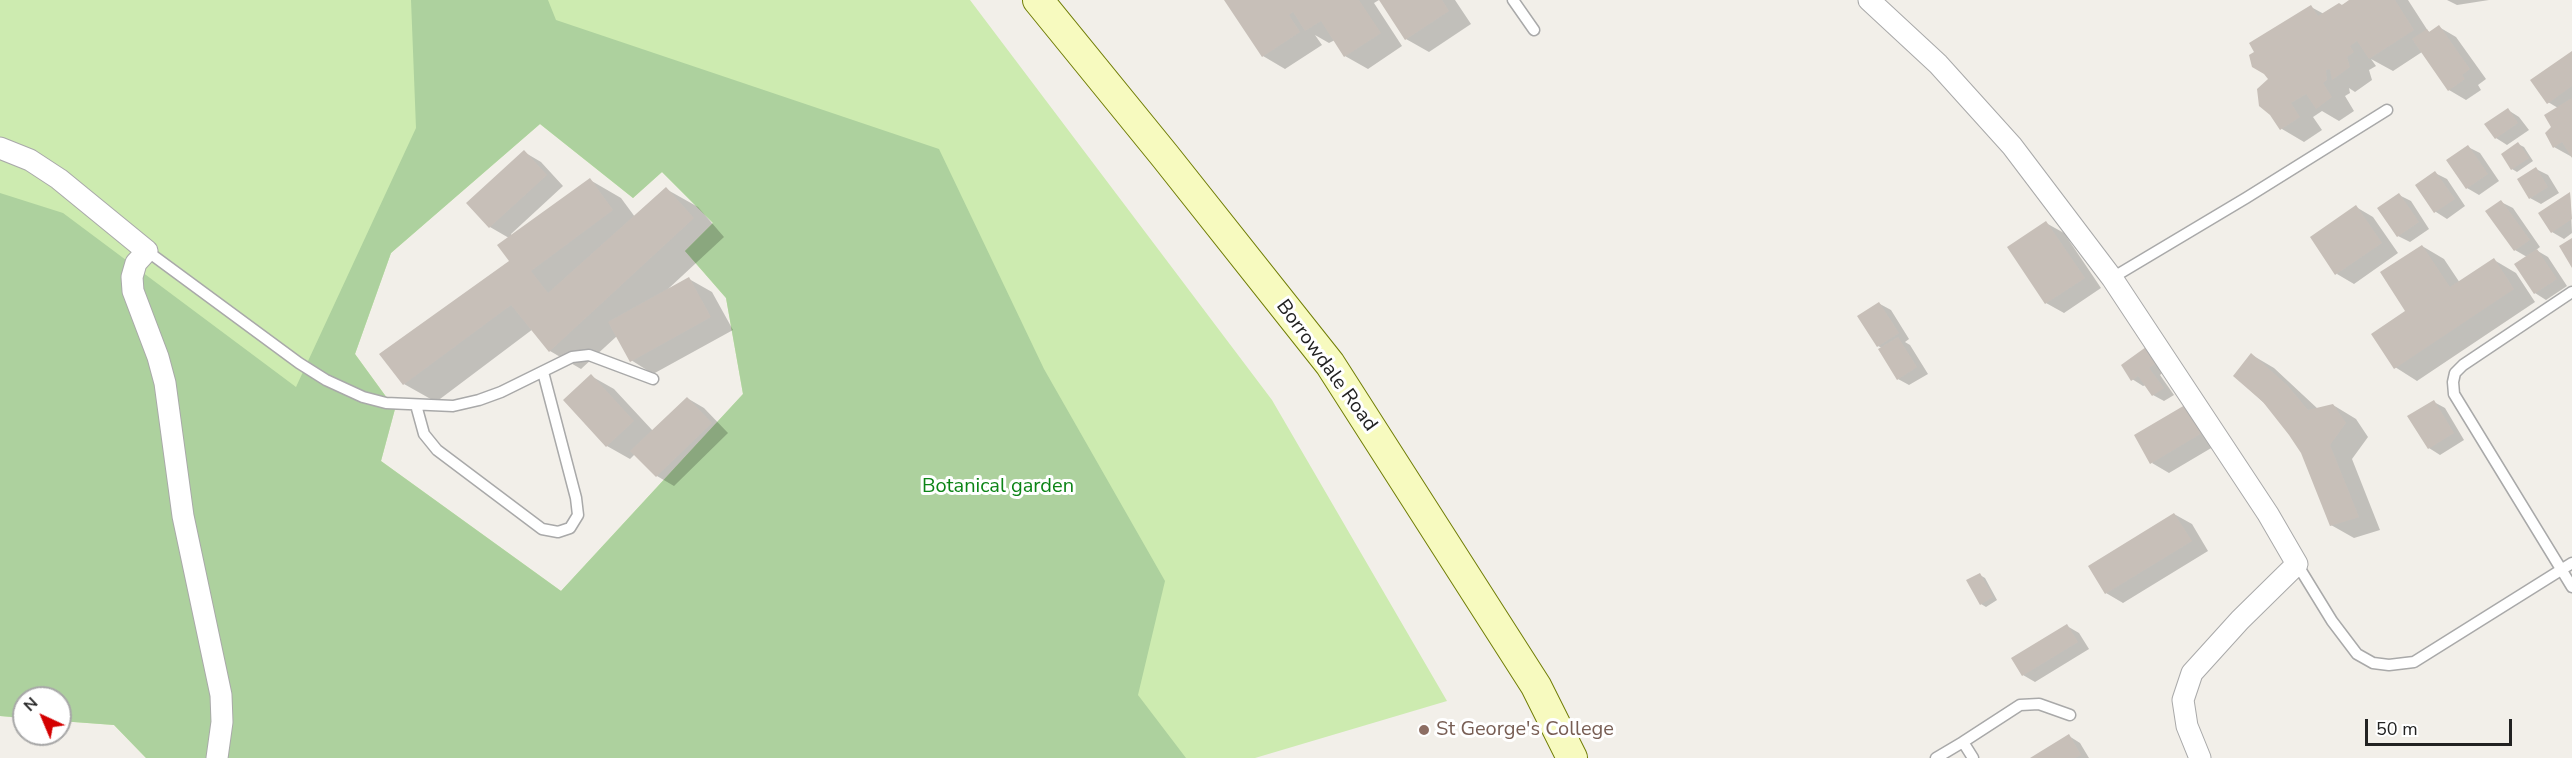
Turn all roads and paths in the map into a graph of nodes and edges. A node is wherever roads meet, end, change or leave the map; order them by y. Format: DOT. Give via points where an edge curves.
graph roads {
  1 [pos="1513,0"];
  2 [pos="1038,1"];
  3 [pos="1876,2"];
  4 [pos="1534,30"];
  5 [pos="2387,110"];
  6 [pos="0,148"];
  7 [pos="147,251"];
  8 [pos="2112,278"];
  9 [pos="2572,292"];
  10 [pos="543,372"];
  11 [pos="653,379"];
  12 [pos="416,405"];
  13 [pos="2572,562"];
  14 [pos="2297,564"];
  15 [pos="2561,569"];
  16 [pos="2572,587"];
  17 [pos="2070,715"];
  18 [pos="1963,742"];
  19 [pos="217,758"];
  20 [pos="1572,758"];
  21 [pos="1936,758"];
  22 [pos="1973,758"];
  23 [pos="2200,758"];
  1 -- 4 [label="lane"];
  2 -- 20 [label="main road, Borrowdale Road" via="1330,363 1536,686"];
  3 -- 8 [label="street" via="2012,146"];
  5 -- 8 [label="lane"];
  6 -- 7 [label="street" via="30,160 59,179"];
  7 -- 12 [label="lane" via="326,380 363,397"];
  7 -- 19 [label="street" via="136,263 133,291 165,382 185,525 221,694"];
  8 -- 14 [label="street"];
  9 -- 15 [label="lane" via="2463,365 2452,382 2454,394"];
  10 -- 11 [label="lane" via="572,357 589,355"];
  10 -- 12 [label="lane" via="479,400 453,406"];
  10 -- 12 [label="lane" via="578,515 570,528 558,532 542,529 437,450 424,434"];
  13 -- 15 [label="lane"];
  14 -- 15 [label="lane" via="2357,654 2373,663 2389,665 2414,662"];
  14 -- 23 [label="street" via="2192,673 2183,700 2187,726"];
  15 -- 16 [label="lane"];
  17 -- 18 [label="lane" via="2039,704 2020,705"];
  18 -- 21 [label="lane"];
  18 -- 22 [label="lane"];
}
